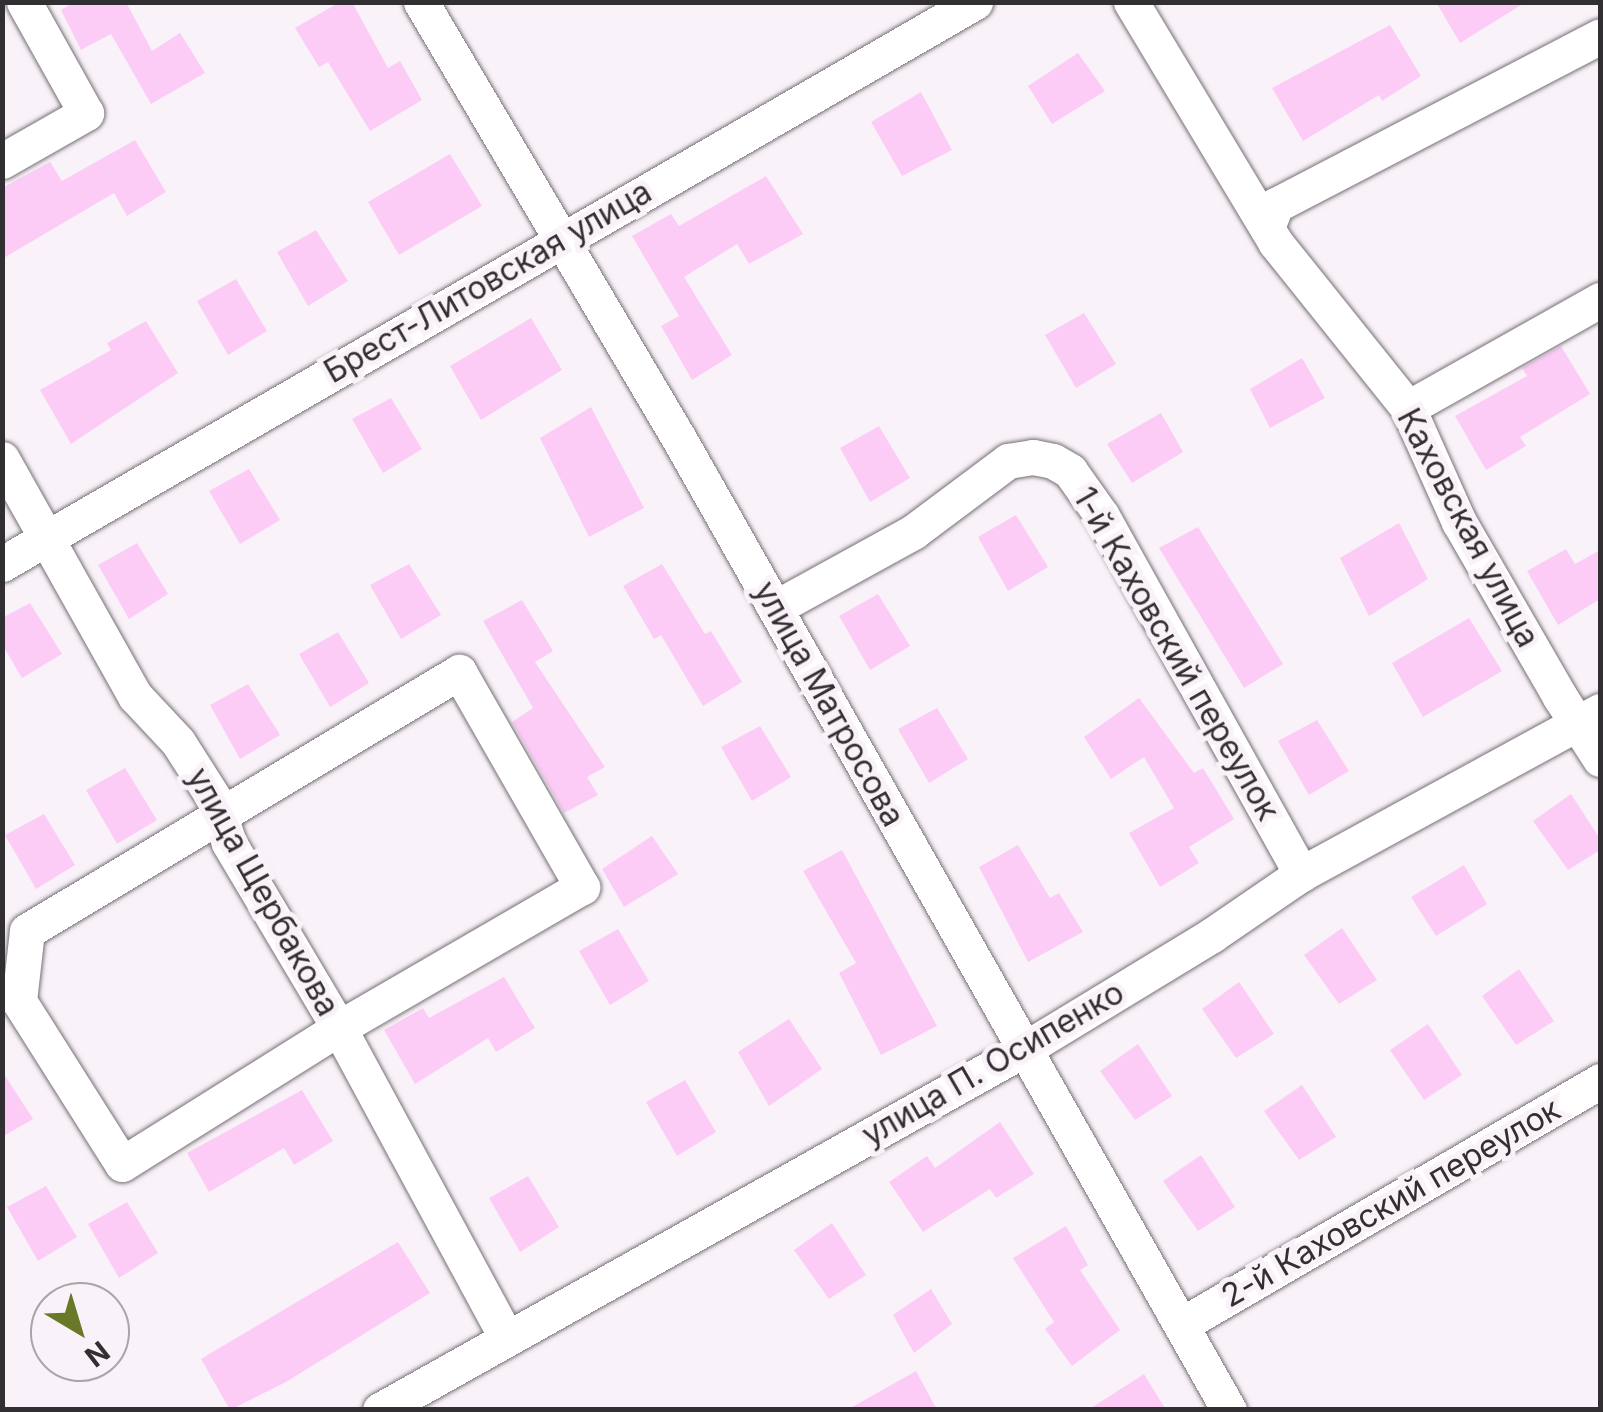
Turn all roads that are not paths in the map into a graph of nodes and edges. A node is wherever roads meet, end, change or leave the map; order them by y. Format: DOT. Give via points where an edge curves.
graph roads {
  1 [pos="24,2"];
  2 [pos="420,2"];
  3 [pos="975,2"];
  4 [pos="1131,2"];
  5 [pos="1600,36"];
  6 [pos="2,161"];
  7 [pos="1267,228"];
  8 [pos="559,241"];
  9 [pos="1600,300"];
  10 [pos="1408,408"];
  11 [pos="2,459"];
  12 [pos="48,537"];
  13 [pos="2,564"];
  14 [pos="775,608"];
  15 [pos="1589,717"];
  16 [pos="1600,759"];
  17 [pos="220,816"];
  18 [pos="1301,874"];
  19 [pos="339,1028"];
  20 [pos="1023,1050"];
  21 [pos="1600,1081"];
  22 [pos="1181,1325"];
  23 [pos="506,1337"];
  24 [pos="380,1410"];
  25 [pos="1229,1410"];
  1 -- 6 [label="street" via="86,113"];
  2 -- 8 [label="street, улица Матросова"];
  3 -- 8 [label="street, Брест-Литовская улица"];
  4 -- 7 [label="street, Каховская улица"];
  5 -- 7 [label="street" via="1276,205"];
  7 -- 10 [label="street, Каховская улица"];
  8 -- 12 [label="street, Брест-Литовская улица"];
  8 -- 14 [label="street, улица Матросова"];
  9 -- 10 [label="street"];
  10 -- 15 [label="street, Каховская улица" via="1459,522"];
  11 -- 12 [label="street, улица Щербакова"];
  12 -- 13 [label="street, Брест-Литовская улица"];
  12 -- 17 [label="street, улица Щербакова" via="135,696 178,742"];
  14 -- 18 [label="street, 1-й Каховский переулок" via="913,532 1008,461 1053,461 1070,471 1102,516"];
  14 -- 20 [label="street, улица Матросова"];
  15 -- 16 [label="street, Каховская улица"];
  15 -- 18 [label="street, улица П. Осипенко"];
  17 -- 19 [label="street, улица Щербакова"];
  17 -- 19 [label="street" via="27,931 19,1001 122,1164"];
  17 -- 19 [label="street" via="459,672 582,886"];
  18 -- 20 [label="street, улица П. Осипенко"];
  19 -- 23 [label="street, улица Щербакова"];
  20 -- 22 [label="street, улица Матросова"];
  20 -- 23 [label="street, улица П. Осипенко"];
  21 -- 22 [label="street, 2-й Каховский переулок"];
  22 -- 25 [label="street, улица Матросова"];
  23 -- 24 [label="street, улица П. Осипенко"];
}
